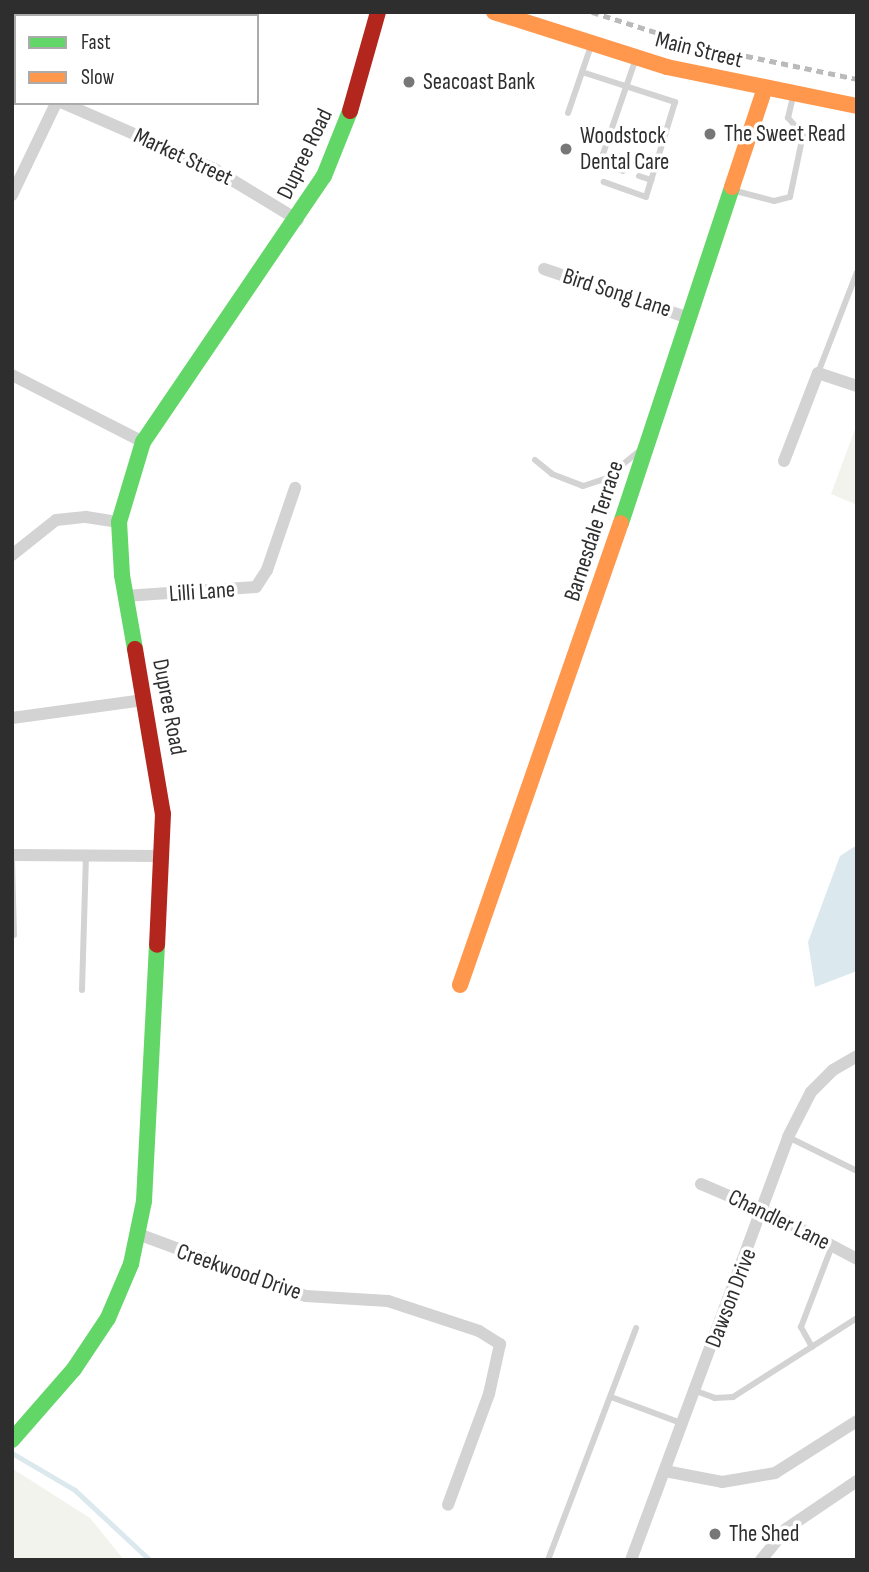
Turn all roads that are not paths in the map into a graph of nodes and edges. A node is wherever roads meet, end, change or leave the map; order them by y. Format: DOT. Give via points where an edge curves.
graph roads {
  1 [pos="378,12"];
  2 [pos="494,12"];
  3 [pos="592,44"];
  4 [pos="636,57"];
  5 [pos="582,72"];
  6 [pos="627,86"];
  7 [pos="765,88"];
  8 [pos="793,94"];
  9 [pos="55,105"];
  10 [pos="68,105"];
  11 [pos="857,106"];
  12 [pos="568,113"];
  13 [pos="623,171"];
  14 [pos="639,176"];
  15 [pos="651,180"];
  16 [pos="604,181"];
  17 [pos="729,189"];
  18 [pos="12,195"];
  19 [pos="298,220"];
  20 [pos="544,269"];
  21 [pos="857,272"];
  22 [pos="689,318"];
  23 [pos="818,373"];
  24 [pos="12,375"];
  25 [pos="857,386"];
  26 [pos="143,442"];
  27 [pos="647,445"];
  28 [pos="535,460"];
  29 [pos="784,461"];
  30 [pos="295,488"];
  31 [pos="119,522"];
  32 [pos="12,555"];
  33 [pos="125,596"];
  34 [pos="144,699"];
  35 [pos="12,718"];
  36 [pos="86,855"];
  37 [pos="161,856"];
  38 [pos="12,857"];
  39 [pos="14,935"];
  40 [pos="460,985"];
  41 [pos="82,990"];
  42 [pos="857,1056"];
  43 [pos="788,1136"];
  44 [pos="857,1171"];
  45 [pos="701,1184"];
  46 [pos="764,1210"];
  47 [pos="138,1234"];
  48 [pos="832,1246"];
  49 [pos="857,1259"];
  50 [pos="857,1318"];
  51 [pos="636,1328"];
  52 [pos="811,1347"];
  53 [pos="696,1391"];
  54 [pos="611,1397"];
  55 [pos="857,1420"];
  56 [pos="683,1424"];
  57 [pos="12,1440"];
  58 [pos="665,1471"];
  59 [pos="857,1481"];
  60 [pos="448,1505"];
  61 [pos="548,1560"];
  62 [pos="631,1560"];
  63 [pos="761,1560"];
  1 -- 19 [label="street, Dupree Road" via="347,124"];
  2 -- 3 [label="street, Main Street"];
  3 -- 4 [label="street, Main Street"];
  3 -- 5 [label="lane"];
  4 -- 6 [label="lane"];
  4 -- 7 [label="street, Main Street"];
  5 -- 6 [label="lane"];
  5 -- 12 [label="lane"];
  6 -- 13 [label="lane" via="603,161"];
  6 -- 15 [label="lane" via="674,102"];
  7 -- 8 [label="street, Main Street"];
  7 -- 17 [label="street, Barnesdale Terrace"];
  8 -- 11 [label="street, Main Street"];
  8 -- 17 [label="lane" via="788,118 803,135 790,197 774,201"];
  9 -- 18 [label="street"];
  10 -- 19 [label="street, Market Street" via="214,169"];
  14 -- 15 [label="lane"];
  15 -- 16 [label="lane" via="646,197"];
  17 -- 22 [label="street, Barnesdale Terrace"];
  19 -- 26 [label="street, Dupree Road"];
  20 -- 22 [label="street, Bird Song Lane"];
  21 -- 23 [label="lane"];
  22 -- 27 [label="street, Barnesdale Terrace"];
  23 -- 25 [label="street"];
  23 -- 29 [label="street"];
  24 -- 26 [label="street"];
  26 -- 31 [label="street, Dupree Road" via="132,464"];
  27 -- 28 [label="lane" via="605,479 583,486 552,474"];
  27 -- 40 [label="street, Barnesdale Terrace" via="558,714"];
  30 -- 33 [label="street, Lilli Lane" via="267,570 256,587"];
  31 -- 32 [label="street" via="86,517 56,520"];
  31 -- 33 [label="street, Dupree Road"];
  33 -- 34 [label="street, Dupree Road"];
  34 -- 35 [label="street"];
  34 -- 37 [label="street, Dupree Road" via="161,786"];
  36 -- 37 [label="street"];
  36 -- 38 [label="street"];
  36 -- 41 [label="lane"];
  37 -- 47 [label="street, Dupree Road" via="150,1006 148,1155"];
  38 -- 39 [label="lane"];
  42 -- 43 [label="street, Dawson Drive" via="833,1070 811,1092"];
  43 -- 44 [label="lane"];
  43 -- 46 [label="street, Dawson Drive"];
  45 -- 46 [label="street, Chandler Lane"];
  46 -- 48 [label="street, Chandler Lane"];
  46 -- 53 [label="street, Dawson Drive"];
  47 -- 57 [label="street, Dupree Road" via="108,1318 80,1361"];
  47 -- 60 [label="street, Creekwood Drive" via="306,1296 388,1301 478,1331 500,1344 489,1394"];
  48 -- 49 [label="street, Chandler Lane"];
  48 -- 52 [label="lane" via="801,1327"];
  50 -- 52 [label="lane"];
  51 -- 54 [label="lane"];
  52 -- 53 [label="lane" via="733,1397 715,1398"];
  53 -- 56 [label="street, Dawson Drive"];
  54 -- 56 [label="lane"];
  54 -- 61 [label="lane"];
  55 -- 58 [label="street" via="775,1473 722,1482"];
  56 -- 58 [label="street, Dawson Drive"];
  58 -- 62 [label="street, Dawson Drive"];
  59 -- 63 [label="street" via="786,1529"];
}
